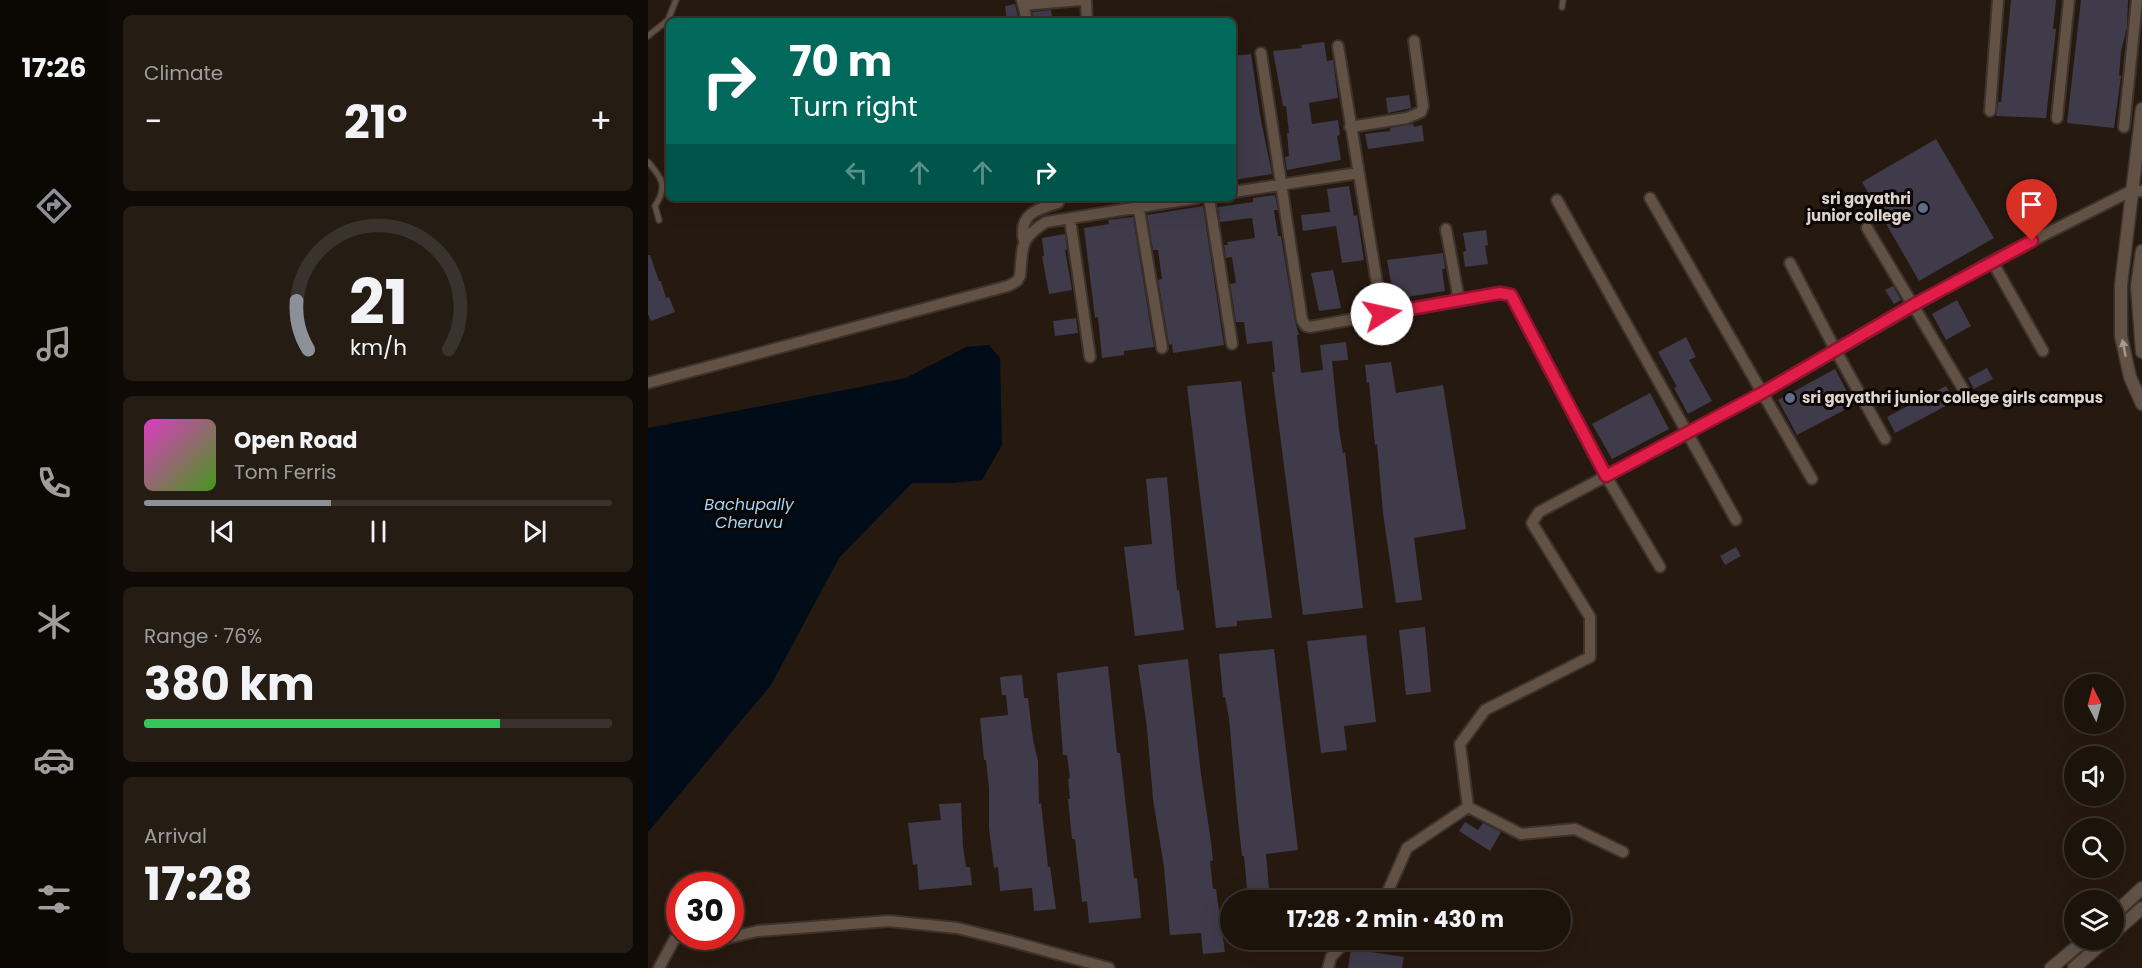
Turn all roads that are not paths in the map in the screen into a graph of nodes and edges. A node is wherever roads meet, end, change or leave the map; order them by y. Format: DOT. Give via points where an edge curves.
graph roads {
  1 [pos="676,0"];
  2 [pos="1084,0"];
  3 [pos="1563,0"];
  4 [pos="1998,0"];
  5 [pos="2069,0"];
  6 [pos="2137,0"];
  7 [pos="1022,2"];
  8 [pos="1562,7"];
  9 [pos="669,18"];
  10 [pos="1026,18"];
  11 [pos="1087,18"];
  12 [pos="666,22"];
  13 [pos="648,36"];
  14 [pos="1414,41"];
  15 [pos="1338,46"];
  16 [pos="1260,53"];
  17 [pos="2142,109"];
  18 [pos="1990,111"];
  19 [pos="2057,118"];
  20 [pos="1350,127"];
  21 [pos="2124,127"];
  22 [pos="648,162"];
  23 [pos="1358,172"];
  24 [pos="1282,183"];
  25 [pos="1236,191"];
  26 [pos="2136,191"];
  27 [pos="1650,198"];
  28 [pos="1557,200"];
  29 [pos="1059,201"];
  30 [pos="1162,201"];
  31 [pos="1209,201"];
  32 [pos="1138,203"];
  33 [pos="1070,219"];
  34 [pos="659,220"];
  35 [pos="1867,228"];
  36 [pos="1446,229"];
  37 [pos="1024,241"];
  38 [pos="2142,251"];
  39 [pos="1992,261"];
  40 [pos="1790,262"];
  41 [pos="1459,300"];
  42 [pos="1913,305"];
  43 [pos="1382,314"];
  44 [pos="1232,344"];
  45 [pos="1162,348"];
  46 [pos="1836,351"];
  47 [pos="2043,351"];
  48 [pos="2142,352"];
  49 [pos="1090,357"];
  50 [pos="648,383"];
  51 [pos="1963,389"];
  52 [pos="1762,393"];
  53 [pos="2142,404"];
  54 [pos="1686,433"];
  55 [pos="1885,439"];
  56 [pos="1606,476"];
  57 [pos="1812,478"];
  58 [pos="1736,520"];
  59 [pos="1660,567"];
  60 [pos="1468,807"];
  61 [pos="1623,852"];
  62 [pos="2142,888"];
  63 [pos="1388,890"];
  64 [pos="2124,905"];
  65 [pos="2142,908"];
  66 [pos="2124,924"];
  67 [pos="744,934"];
  68 [pos="669,950"];
  69 [pos="1338,950"];
  70 [pos="2072,950"];
  71 [pos="2092,951"];
  72 [pos="659,968"];
  73 [pos="1109,968"];
  74 [pos="1328,968"];
  75 [pos="2051,968"];
  76 [pos="2074,968"];
  1 -- 9 [label="lane"];
  2 -- 7 [label="street"];
  2 -- 11 [label="street"];
  3 -- 8 [label="lane"];
  4 -- 18 [label="street"];
  5 -- 19 [label="street"];
  6 -- 21 [label="street"];
  7 -- 10 [label="street"];
  12 -- 13 [label="lane"];
  14 -- 20 [label="street" via="1422,112"];
  15 -- 20 [label="street"];
  16 -- 24 [label="street"];
  17 -- 26 [label="street"];
  20 -- 23 [label="street"];
  22 -- 34 [label="lane" via="663,187 655,206"];
  23 -- 24 [label="street"];
  23 -- 43 [label="street"];
  24 -- 25 [label="street"];
  24 -- 43 [label="street" via="1306,326"];
  26 -- 39 [label="street"];
  53 -- 26 [label="street, one-way" via="2130,377 2121,336 2121,285"];
  27 -- 52 [label="street"];
  28 -- 54 [label="street"];
  29 -- 37 [label="street" via="1035,210 1026,220"];
  30 -- 32 [label="street"];
  31 -- 44 [label="street"];
  32 -- 33 [label="street"];
  32 -- 45 [label="street"];
  33 -- 37 [label="street" via="1046,222"];
  33 -- 49 [label="street"];
  35 -- 42 [label="street"];
  36 -- 41 [label="street"];
  37 -- 50 [label="street" via="1020,276 1008,286"];
  38 -- 48 [label="street" via="2138,286"];
  39 -- 42 [label="street"];
  39 -- 47 [label="street"];
  40 -- 46 [label="street"];
  41 -- 43 [label="street"];
  41 -- 56 [label="street" via="1500,293 1511,295"];
  42 -- 46 [label="street"];
  42 -- 51 [label="street"];
  46 -- 52 [label="street"];
  46 -- 55 [label="street"];
  52 -- 54 [label="street"];
  52 -- 57 [label="street"];
  54 -- 56 [label="street"];
  54 -- 58 [label="street"];
  56 -- 59 [label="street"];
  56 -- 60 [label="street" via="1539,512 1532,523 1590,617 1590,657 1485,710 1460,744"];
  60 -- 61 [label="street" via="1521,834 1575,829"];
  60 -- 63 [label="street" via="1407,848"];
  62 -- 64 [label="street"];
  65 -- 66 [label="street"];
  67 -- 73 [label="street" via="889,921 957,928"];
  68 -- 72 [label="street"];
  69 -- 74 [label="street"];
  70 -- 75 [label="street"];
  71 -- 76 [label="street"];
}
